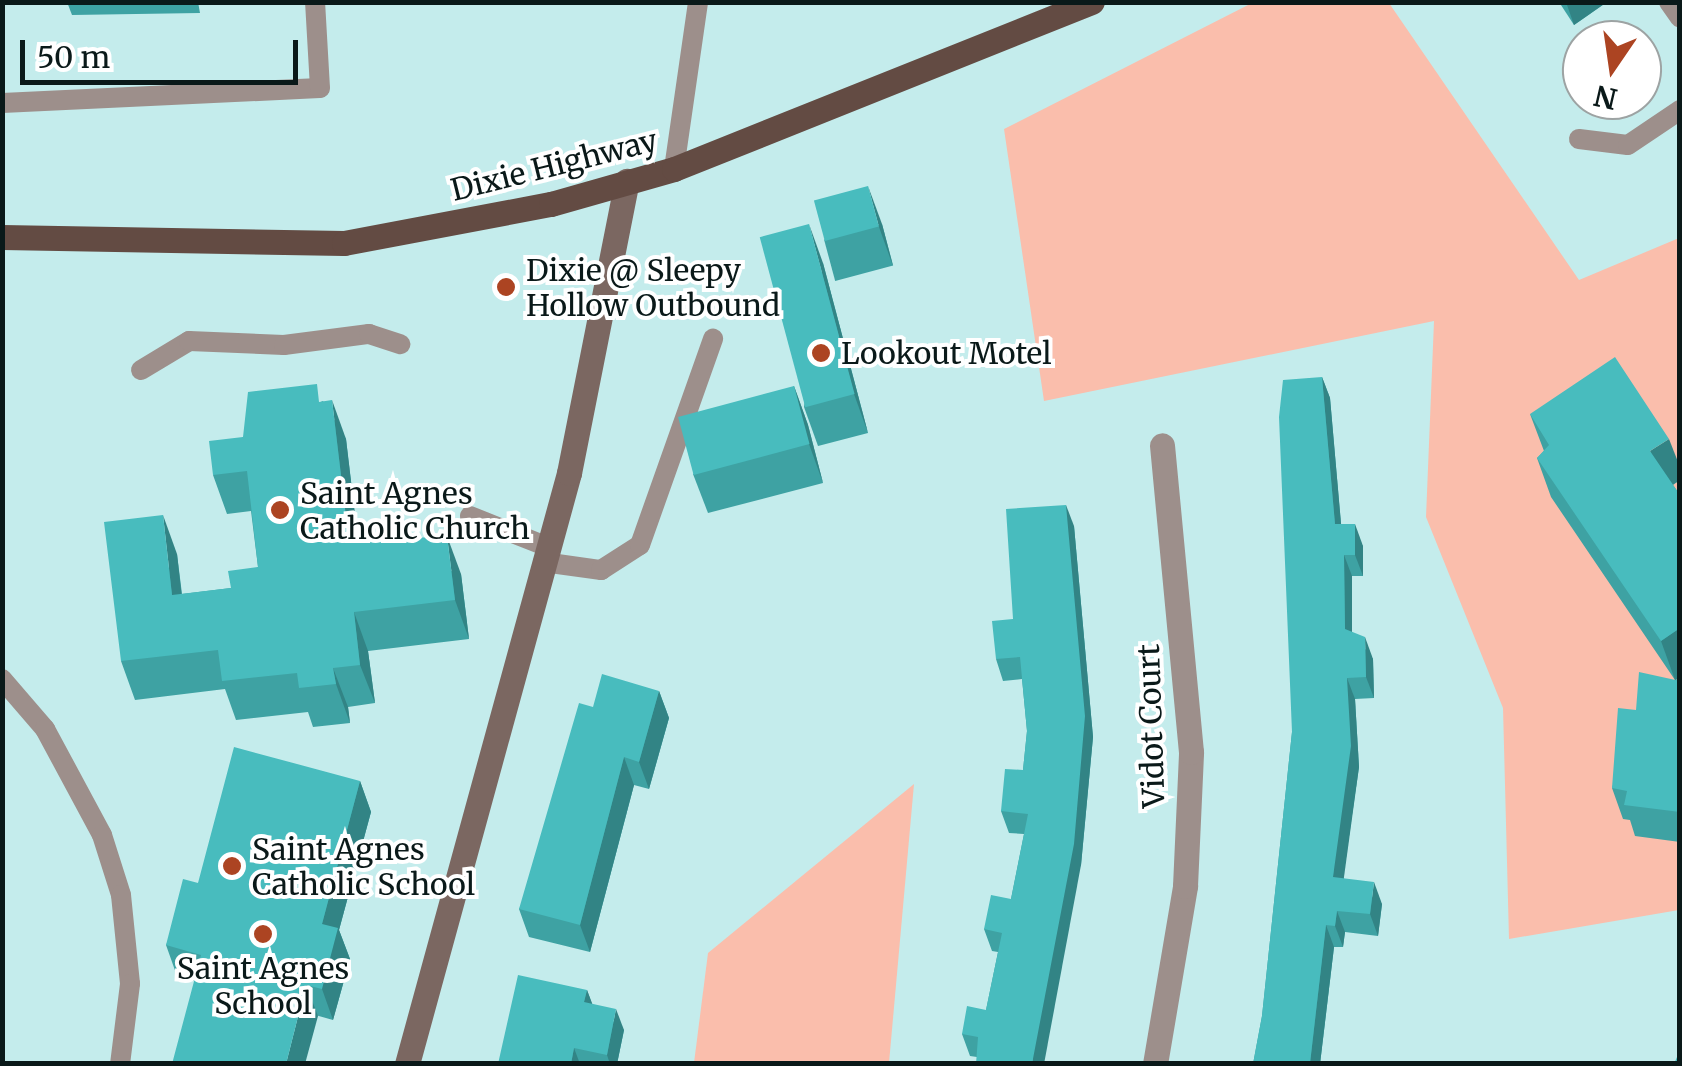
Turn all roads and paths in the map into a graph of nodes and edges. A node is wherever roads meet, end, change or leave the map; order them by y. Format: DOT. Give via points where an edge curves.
graph roads {
  1 [pos="315,2"];
  2 [pos="698,2"];
  3 [pos="1092,2"];
  4 [pos="1669,2"];
  5 [pos="1680,18"];
  6 [pos="2,104"];
  7 [pos="1680,110"];
  8 [pos="1578,138"];
  9 [pos="674,169"];
  10 [pos="627,181"];
  11 [pos="2,237"];
  12 [pos="713,339"];
  13 [pos="400,344"];
  14 [pos="141,370"];
  15 [pos="1162,445"];
  16 [pos="470,516"];
  17 [pos="545,554"];
  18 [pos="2,680"];
  19 [pos="120,1064"];
  20 [pos="407,1064"];
  21 [pos="1154,1064"];
  1 -- 6 [label="lane" via="320,88"];
  2 -- 9 [label="lane"];
  3 -- 9 [label="main road, Dixie Highway"];
  4 -- 5 [label="lane"];
  7 -- 8 [label="lane" via="1628,145"];
  9 -- 10 [label="main road, Dixie Highway"];
  10 -- 11 [label="main road, Dixie Highway" via="344,243"];
  10 -- 17 [label="main road"];
  12 -- 17 [label="lane" via="640,546 600,570"];
  13 -- 14 [label="lane" via="370,334 284,346 189,341"];
  15 -- 21 [label="street, Vidot Court" via="1191,752 1185,886"];
  16 -- 17 [label="lane"];
  17 -- 20 [label="main road"];
  18 -- 19 [label="lane" via="45,729 102,835 121,895 130,984"];
}
